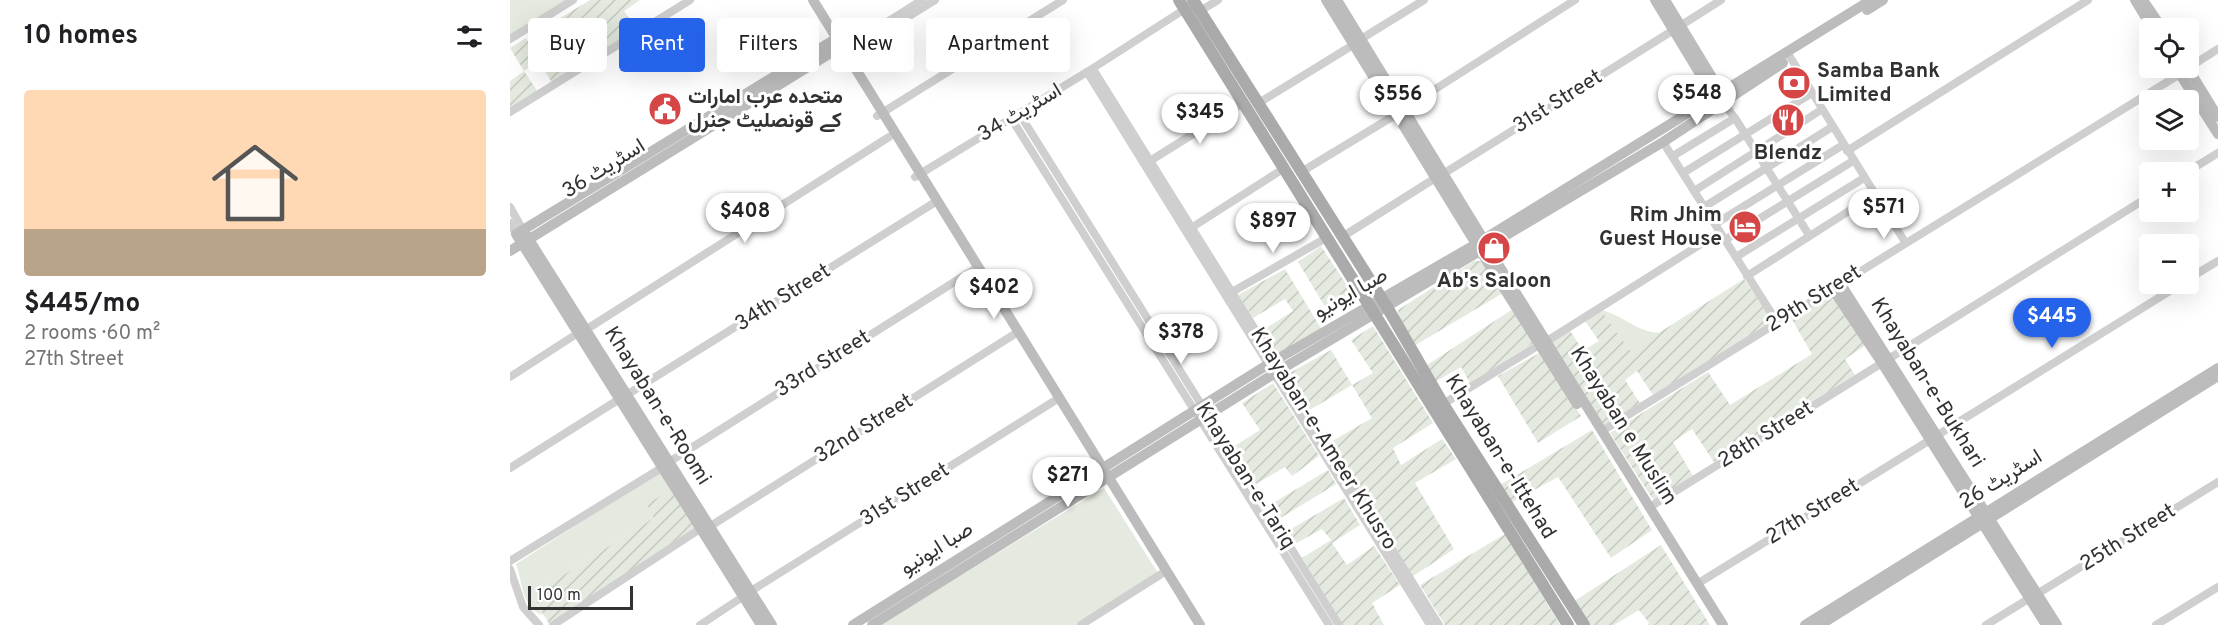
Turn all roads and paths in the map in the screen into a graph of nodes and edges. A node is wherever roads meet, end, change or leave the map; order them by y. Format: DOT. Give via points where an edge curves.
graph roads {
  1 [pos="573,0"];
  2 [pos="690,0"];
  3 [pos="812,0"];
  4 [pos="922,0"];
  5 [pos="935,0"];
  6 [pos="1063,0"];
  7 [pos="1218,0"];
  8 [pos="1330,0"];
  9 [pos="1424,0"];
  10 [pos="1575,0"];
  11 [pos="1655,0"];
  12 [pos="1665,0"];
  13 [pos="1721,0"];
  14 [pos="1871,0"];
  15 [pos="1883,0"];
  16 [pos="2088,0"];
  17 [pos="2135,0"];
  18 [pos="2143,0"];
  19 [pos="1186,3"];
  20 [pos="1200,11"];
  21 [pos="892,18"];
  22 [pos="900,18"];
  23 [pos="2146,18"];
  24 [pos="2155,18"];
  25 [pos="1676,28"];
  26 [pos="831,33"];
  27 [pos="510,39"];
  28 [pos="1357,42"];
  29 [pos="2218,50"];
  30 [pos="831,54"];
  31 [pos="1789,55"];
  32 [pos="2199,60"];
  33 [pos="1090,71"];
  34 [pos="854,72"];
  35 [pos="2169,78"];
  36 [pos="2188,78"];
  37 [pos="2190,78"];
  38 [pos="1812,93"];
  39 [pos="1721,100"];
  40 [pos="1243,103"];
  41 [pos="1257,104"];
  42 [pos="1821,110"];
  43 [pos="1400,111"];
  44 [pos="510,112"];
  45 [pos="879,114"];
  46 [pos="1015,116"];
  47 [pos="2218,117"];
  48 [pos="1735,118"];
  49 [pos="1832,128"];
  50 [pos="2218,134"];
  51 [pos="1744,135"];
  52 [pos="889,137"];
  53 [pos="1664,142"];
  54 [pos="1845,148"];
  55 [pos="1755,153"];
  56 [pos="2218,153"];
  57 [pos="1673,156"];
  58 [pos="1853,161"];
  59 [pos="1147,163"];
  60 [pos="2199,165"];
  61 [pos="1283,169"];
  62 [pos="1765,169"];
  63 [pos="1301,172"];
  64 [pos="1683,173"];
  65 [pos="918,175"];
  66 [pos="1440,175"];
  67 [pos="1864,178"];
  68 [pos="1777,187"];
  69 [pos="1164,191"];
  70 [pos="1694,191"];
  71 [pos="1875,195"];
  72 [pos="935,202"];
  73 [pos="1787,202"];
  74 [pos="2139,203"];
  75 [pos="510,207"];
  76 [pos="1704,207"];
  77 [pos="1798,218"];
  78 [pos="510,223"];
  79 [pos="1715,224"];
  80 [pos="1191,228"];
  81 [pos="1720,232"];
  82 [pos="1809,235"];
  83 [pos="520,237"];
  84 [pos="1326,237"];
  85 [pos="1342,237"];
  86 [pos="1725,240"];
  87 [pos="1905,242"];
  88 [pos="1482,246"];
  89 [pos="510,251"];
  90 [pos="1736,257"];
  91 [pos="2218,261"];
  92 [pos="975,268"];
  93 [pos="2199,272"];
  94 [pos="1747,276"];
  95 [pos="1836,285"];
  96 [pos="1232,292"];
  97 [pos="2165,294"];
  98 [pos="1384,303"];
  99 [pos="1371,311"];
  100 [pos="1777,322"];
  101 [pos="583,331"];
  102 [pos="1016,334"];
  103 [pos="1543,343"];
  104 [pos="1886,360"];
  105 [pos="1274,367"];
  106 [pos="2218,368"];
  107 [pos="2218,376"];
  108 [pos="510,377"];
  109 [pos="1575,393"];
  110 [pos="624,396"];
  111 [pos="1057,400"];
  112 [pos="1443,404"];
  113 [pos="1201,414"];
  114 [pos="1602,431"];
  115 [pos="1933,438"];
  116 [pos="666,464"];
  117 [pos="510,468"];
  118 [pos="1103,475"];
  119 [pos="1628,478"];
  120 [pos="2218,482"];
  121 [pos="1650,507"];
  122 [pos="1985,518"];
  123 [pos="705,528"];
  124 [pos="1664,536"];
  125 [pos="510,561"];
  126 [pos="1396,563"];
  127 [pos="510,569"];
  128 [pos="1164,572"];
  129 [pos="1697,584"];
  130 [pos="2218,586"];
  131 [pos="747,593"];
  132 [pos="2033,596"];
  133 [pos="1717,622"];
  134 [pos="539,625"];
  135 [pos="553,625"];
  136 [pos="700,625"];
  137 [pos="761,625"];
  138 [pos="772,625"];
  139 [pos="853,625"];
  140 [pos="872,625"];
  141 [pos="1081,625"];
  142 [pos="1193,625"];
  143 [pos="1200,625"];
  144 [pos="1329,625"];
  145 [pos="1339,625"];
  146 [pos="1430,625"];
  147 [pos="1439,625"];
  148 [pos="1568,625"];
  149 [pos="1584,625"];
  150 [pos="1805,625"];
  151 [pos="1820,625"];
  152 [pos="1986,625"];
  153 [pos="2046,625"];
  154 [pos="2057,625"];
  155 [pos="2156,625"];
  1 -- 27 [label="street"];
  2 -- 44 [label="street"];
  3 -- 26 [label="street"];
  4 -- 21 [label="street, اسٹریٹ 36"];
  5 -- 22 [label="street, اسٹریٹ 36"];
  6 -- 45 [label="street"];
  7 -- 20 [label="street"];
  8 -- 28 [label="street, Khayaban e Muslim"];
  9 -- 28 [label="street"];
  10 -- 43 [label="street"];
  11 -- 25 [label="street"];
  12 -- 25 [label="street"];
  13 -- 25 [label="street, 31st Street"];
  14 -- 31 [label="street, صبا ایونیو"];
  15 -- 31 [label="street, صبا ایونیو"];
  16 -- 54 [label="street"];
  17 -- 23 [label="street"];
  18 -- 24 [label="street"];
  19 -- 20 [label="main road"];
  19 -- 33 [label="street, اسٹریٹ 34"];
  19 -- 40 [label="main road, Khayaban-e-Ittehad"];
  20 -- 41 [label="main road"];
  25 -- 39 [label="street"];
  25 -- 66 [label="street, 31st Street"];
  28 -- 41 [label="street"];
  28 -- 43 [label="street, Khayaban e Muslim"];
  29 -- 32 [label="street, 29th Street"];
  30 -- 83 [label="street, اسٹریٹ 36"];
  31 -- 38 [label="street"];
  31 -- 39 [label="street, صبا ایونیو"];
  33 -- 46 [label="street, اسٹریٹ 34"];
  33 -- 59 [label="street, Khayaban-e-Ameer Khusro"];
  34 -- 45 [label="street"];
  35 -- 87 [label="street, 29th Street"];
  36 -- 50 [label="street"];
  37 -- 47 [label="street"];
  38 -- 42 [label="street"];
  38 -- 51 [label="street"];
  39 -- 48 [label="street"];
  39 -- 53 [label="street, صبا ایونیو"];
  39 -- 88 [label="street, صبا ایونیو"];
  40 -- 59 [label="street"];
  40 -- 61 [label="main road, Khayaban-e-Ittehad"];
  41 -- 63 [label="main road"];
  42 -- 49 [label="street"];
  42 -- 55 [label="street"];
  43 -- 63 [label="street"];
  43 -- 66 [label="street, Khayaban e Muslim"];
  45 -- 52 [label="street"];
  45 -- 65 [label="street"];
  46 -- 65 [label="street, اسٹریٹ 34"];
  46 -- 113 [label="street, Khayaban-e-Tariq"];
  48 -- 51 [label="street"];
  48 -- 57 [label="street"];
  49 -- 54 [label="street"];
  49 -- 62 [label="street"];
  51 -- 55 [label="street"];
  51 -- 64 [label="street"];
  52 -- 65 [label="street"];
  52 -- 101 [label="street"];
  53 -- 57 [label="street"];
  53 -- 88 [label="street, صبا ایونیو"];
  54 -- 58 [label="street"];
  54 -- 68 [label="street"];
  55 -- 62 [label="street"];
  55 -- 70 [label="street"];
  56 -- 60 [label="street"];
  57 -- 64 [label="street"];
  58 -- 67 [label="street"];
  58 -- 73 [label="street"];
  59 -- 69 [label="street, Khayaban-e-Ameer Khusro"];
  61 -- 80 [label="street"];
  61 -- 84 [label="main road, Khayaban-e-Ittehad"];
  62 -- 68 [label="street"];
  62 -- 76 [label="street"];
  63 -- 85 [label="main road, Khayaban-e-Ittehad"];
  64 -- 70 [label="street"];
  65 -- 72 [label="street"];
  66 -- 85 [label="street, 31st Street"];
  66 -- 88 [label="street, Khayaban e Muslim"];
  67 -- 71 [label="street"];
  67 -- 77 [label="street"];
  68 -- 73 [label="street"];
  68 -- 79 [label="street"];
  69 -- 80 [label="street, Khayaban-e-Ameer Khusro"];
  69 -- 105 [label="street, Khayaban-e-Ameer Khusro"];
  70 -- 76 [label="street"];
  71 -- 82 [label="street"];
  71 -- 87 [label="street"];
  72 -- 92 [label="street"];
  72 -- 110 [label="street, 34th Street"];
  73 -- 77 [label="street"];
  73 -- 86 [label="street"];
  74 -- 104 [label="street, 28th Street"];
  75 -- 83 [label="street, Khayaban-e-Roomi"];
  76 -- 79 [label="street"];
  77 -- 82 [label="street"];
  77 -- 90 [label="street"];
  78 -- 83 [label="street, Khayaban-e-Roomi"];
  79 -- 81 [label="street"];
  80 -- 96 [label="street, Khayaban-e-Ameer Khusro"];
  81 -- 86 [label="street"];
  81 -- 103 [label="street"];
  82 -- 94 [label="street"];
  83 -- 89 [label="street, اسٹریٹ 36"];
  83 -- 101 [label="street, Khayaban-e-Roomi"];
  84 -- 96 [label="street"];
  84 -- 99 [label="main road, Khayaban-e-Ittehad"];
  85 -- 98 [label="main road, Khayaban-e-Ittehad"];
  86 -- 90 [label="street"];
  87 -- 95 [label="street, 29th Street"];
  88 -- 98 [label="street, صبا ایونیو"];
  88 -- 103 [label="street, Khayaban e Muslim"];
  90 -- 94 [label="street"];
  91 -- 93 [label="street"];
  92 -- 102 [label="street"];
  92 -- 116 [label="street, 33rd Street"];
  94 -- 100 [label="street"];
  95 -- 100 [label="street, 29th Street"];
  95 -- 104 [label="street, Khayaban-e-Bukhari"];
  96 -- 105 [label="street, Khayaban-e-Ameer Khusro"];
  97 -- 115 [label="street, 27th Street"];
  98 -- 99 [label="street, صبا ایونیو"];
  98 -- 112 [label="main road, Khayaban-e-Ittehad"];
  99 -- 105 [label="street, صبا ایونیو"];
  99 -- 148 [label="main road, Khayaban-e-Ittehad"];
  100 -- 114 [label="street, 29th Street"];
  101 -- 108 [label="street"];
  101 -- 110 [label="street, Khayaban-e-Roomi"];
  102 -- 111 [label="street"];
  102 -- 123 [label="street, 32nd Street"];
  103 -- 109 [label="street, Khayaban e Muslim"];
  103 -- 112 [label="street"];
  104 -- 115 [label="street, Khayaban-e-Bukhari"];
  104 -- 121 [label="street, 28th Street"];
  105 -- 113 [label="street, صبا ایونیو"];
  105 -- 126 [label="street, Khayaban-e-Ameer Khusro"];
  106 -- 122 [label="street, اسٹریٹ 26"];
  107 -- 122 [label="street, اسٹریٹ 26"];
  109 -- 114 [label="street, Khayaban e Muslim"];
  109 -- 119 [label="street, Khayaban e Muslim"];
  110 -- 116 [label="street, Khayaban-e-Roomi"];
  110 -- 117 [label="street, 34th Street"];
  111 -- 118 [label="street"];
  111 -- 131 [label="street, 31st Street"];
  112 -- 149 [label="main road, Khayaban-e-Ittehad"];
  113 -- 118 [label="street, صبا ایونیو"];
  113 -- 144 [label="street, Khayaban-e-Tariq"];
  113 -- 145 [label="street, Khayaban-e-Tariq"];
  114 -- 119 [label="street, Khayaban e Muslim"];
  115 -- 122 [label="street, Khayaban-e-Bukhari"];
  115 -- 129 [label="street, 27th Street"];
  116 -- 123 [label="street, Khayaban-e-Roomi"];
  116 -- 125 [label="street, 33rd Street"];
  118 -- 128 [label="street"];
  118 -- 139 [label="street, صبا ایونیو"];
  118 -- 140 [label="street, صبا ایونیو"];
  119 -- 121 [label="street, Khayaban e Muslim"];
  119 -- 124 [label="street, Khayaban e Muslim"];
  120 -- 132 [label="street, 25th Street"];
  121 -- 124 [label="street, Khayaban e Muslim"];
  122 -- 132 [label="street, Khayaban-e-Bukhari"];
  122 -- 150 [label="street, اسٹریٹ 26"];
  122 -- 151 [label="street, اسٹریٹ 26"];
  123 -- 131 [label="street, Khayaban-e-Roomi"];
  123 -- 135 [label="street, 32nd Street"];
  124 -- 129 [label="street, Khayaban e Muslim"];
  124 -- 133 [label="street, Khayaban e Muslim"];
  126 -- 146 [label="street, Khayaban-e-Ameer Khusro"];
  126 -- 147 [label="street, Khayaban-e-Ameer Khusro"];
  127 -- 134 [label="street" via="523,607"];
  128 -- 141 [label="street"];
  128 -- 142 [label="street"];
  128 -- 143 [label="street"];
  129 -- 133 [label="street, Khayaban e Muslim"];
  130 -- 155 [label="street"];
  131 -- 136 [label="street, 31st Street"];
  131 -- 137 [label="street, Khayaban-e-Roomi"];
  131 -- 138 [label="street, Khayaban-e-Roomi"];
  132 -- 152 [label="street, 25th Street"];
  132 -- 153 [label="street, Khayaban-e-Bukhari"];
  132 -- 154 [label="street, Khayaban-e-Bukhari"];
}
